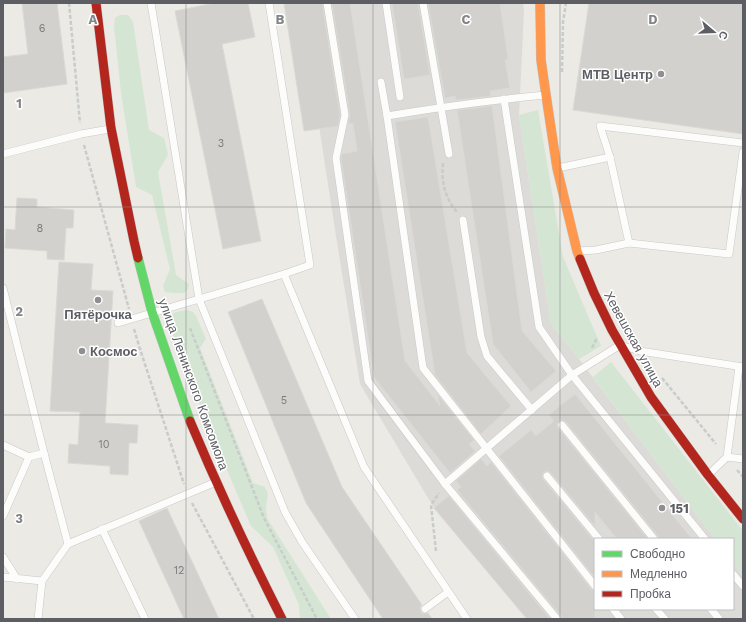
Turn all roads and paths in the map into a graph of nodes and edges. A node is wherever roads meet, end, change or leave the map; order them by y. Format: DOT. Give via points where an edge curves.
graph roads {
  1 [pos="96,3"];
  2 [pos="150,3"];
  3 [pos="269,3"];
  4 [pos="327,3"];
  5 [pos="386,3"];
  6 [pos="424,3"];
  7 [pos="540,3"];
  8 [pos="381,82"];
  9 [pos="546,95"];
  10 [pos="400,97"];
  11 [pos="504,99"];
  12 [pos="440,107"];
  13 [pos="387,116"];
  14 [pos="111,128"];
  15 [pos="743,143"];
  16 [pos="743,152"];
  17 [pos="3,154"];
  18 [pos="449,154"];
  19 [pos="610,157"];
  20 [pos="557,168"];
  21 [pos="463,220"];
  22 [pos="629,243"];
  23 [pos="577,252"];
  24 [pos="284,274"];
  25 [pos="3,288"];
  26 [pos="199,299"];
  27 [pos="152,312"];
  28 [pos="118,323"];
  29 [pos="190,328"];
  30 [pos="620,345"];
  31 [pos="741,367"];
  32 [pos="572,375"];
  33 [pos="532,410"];
  34 [pos="562,425"];
  35 [pos="3,445"];
  36 [pos="486,449"];
  37 [pos="44,452"];
  38 [pos="29,457"];
  39 [pos="726,457"];
  40 [pos="743,459"];
  41 [pos="708,475"];
  42 [pos="547,476"];
  43 [pos="216,482"];
  44 [pos="445,484"];
  45 [pos="3,516"];
  46 [pos="743,519"];
  47 [pos="102,529"];
  48 [pos="598,538"];
  49 [pos="653,538"];
  50 [pos="704,538"];
  51 [pos="68,544"];
  52 [pos="436,556"];
  53 [pos="3,557"];
  54 [pos="734,575"];
  55 [pos="3,577"];
  56 [pos="17,578"];
  57 [pos="42,581"];
  58 [pos="594,585"];
  59 [pos="743,586"];
  60 [pos="448,592"];
  61 [pos="425,609"];
  62 [pos="614,610"];
  63 [pos="657,610"];
  64 [pos="711,610"];
  65 [pos="38,619"];
  66 [pos="145,619"];
  67 [pos="282,619"];
  68 [pos="317,619"];
  69 [pos="355,619"];
  70 [pos="467,619"];
  71 [pos="557,619"];
  72 [pos="621,619"];
  73 [pos="665,619"];
  74 [pos="719,619"];
  1 -- 14 [label="main road, улица Ленинского Комсомола"];
  2 -- 26 [label="lane"];
  3 -- 24 [label="lane" via="310,265"];
  4 -- 44 [label="lane" via="345,115 336,158 368,382"];
  5 -- 10 [label="lane"];
  6 -- 12 [label="lane"];
  7 -- 9 [label="main road, Хевешская улица" via="541,60"];
  8 -- 13 [label="lane"];
  9 -- 11 [label="lane"];
  9 -- 20 [label="main road, Хевешская улица"];
  11 -- 12 [label="lane"];
  11 -- 32 [label="lane" via="539,326"];
  12 -- 13 [label="lane"];
  12 -- 18 [label="lane"];
  13 -- 36 [label="lane" via="423,368"];
  14 -- 17 [label="lane"];
  14 -- 27 [label="main road, улица Ленинского Комсомола" via="134,241"];
  15 -- 19 [label="lane" via="600,126"];
  16 -- 22 [label="lane" via="729,254"];
  18 -- 21 [label="path" via="443,163 445,193"];
  19 -- 20 [label="lane"];
  19 -- 22 [label="lane"];
  20 -- 23 [label="main road, Хевешская улица"];
  21 -- 33 [label="lane" via="481,337 487,356"];
  22 -- 23 [label="lane"];
  23 -- 30 [label="main road, Хевешская улица"];
  24 -- 26 [label="lane"];
  24 -- 60 [label="lane" via="364,467"];
  25 -- 37 [label="lane"];
  26 -- 27 [label="lane"];
  26 -- 69 [label="lane" via="285,512 302,542"];
  27 -- 28 [label="lane"];
  27 -- 43 [label="main road, улица Ленинского Комсомола" via="189,418"];
  29 -- 68 [label="path" via="264,518"];
  30 -- 31 [label="lane" via="640,352"];
  30 -- 32 [label="lane"];
  30 -- 41 [label="main road, Хевешская улица" via="651,397"];
  31 -- 39 [label="lane"];
  32 -- 33 [label="lane"];
  32 -- 50 [label="lane"];
  33 -- 36 [label="lane"];
  34 -- 49 [label="lane"];
  35 -- 38 [label="lane"];
  36 -- 44 [label="lane"];
  36 -- 58 [label="lane"];
  37 -- 38 [label="lane"];
  37 -- 51 [label="lane"];
  38 -- 45 [label="lane"];
  39 -- 40 [label="lane"];
  39 -- 41 [label="lane"];
  41 -- 46 [label="main road, Хевешская улица"];
  42 -- 48 [label="lane"];
  43 -- 47 [label="lane"];
  43 -- 67 [label="main road, улица Ленинского Комсомола"];
  44 -- 52 [label="path" via="431,505"];
  44 -- 71 [label="lane"];
  47 -- 51 [label="lane"];
  47 -- 66 [label="lane"];
  51 -- 57 [label="lane"];
  53 -- 56 [label="lane"];
  54 -- 59 [label="lane"];
  55 -- 56 [label="lane"];
  56 -- 57 [label="lane"];
  57 -- 65 [label="lane"];
  60 -- 61 [label="lane"];
  60 -- 70 [label="lane"];
  62 -- 72 [label="lane"];
  63 -- 73 [label="lane"];
  64 -- 74 [label="lane"];
}
